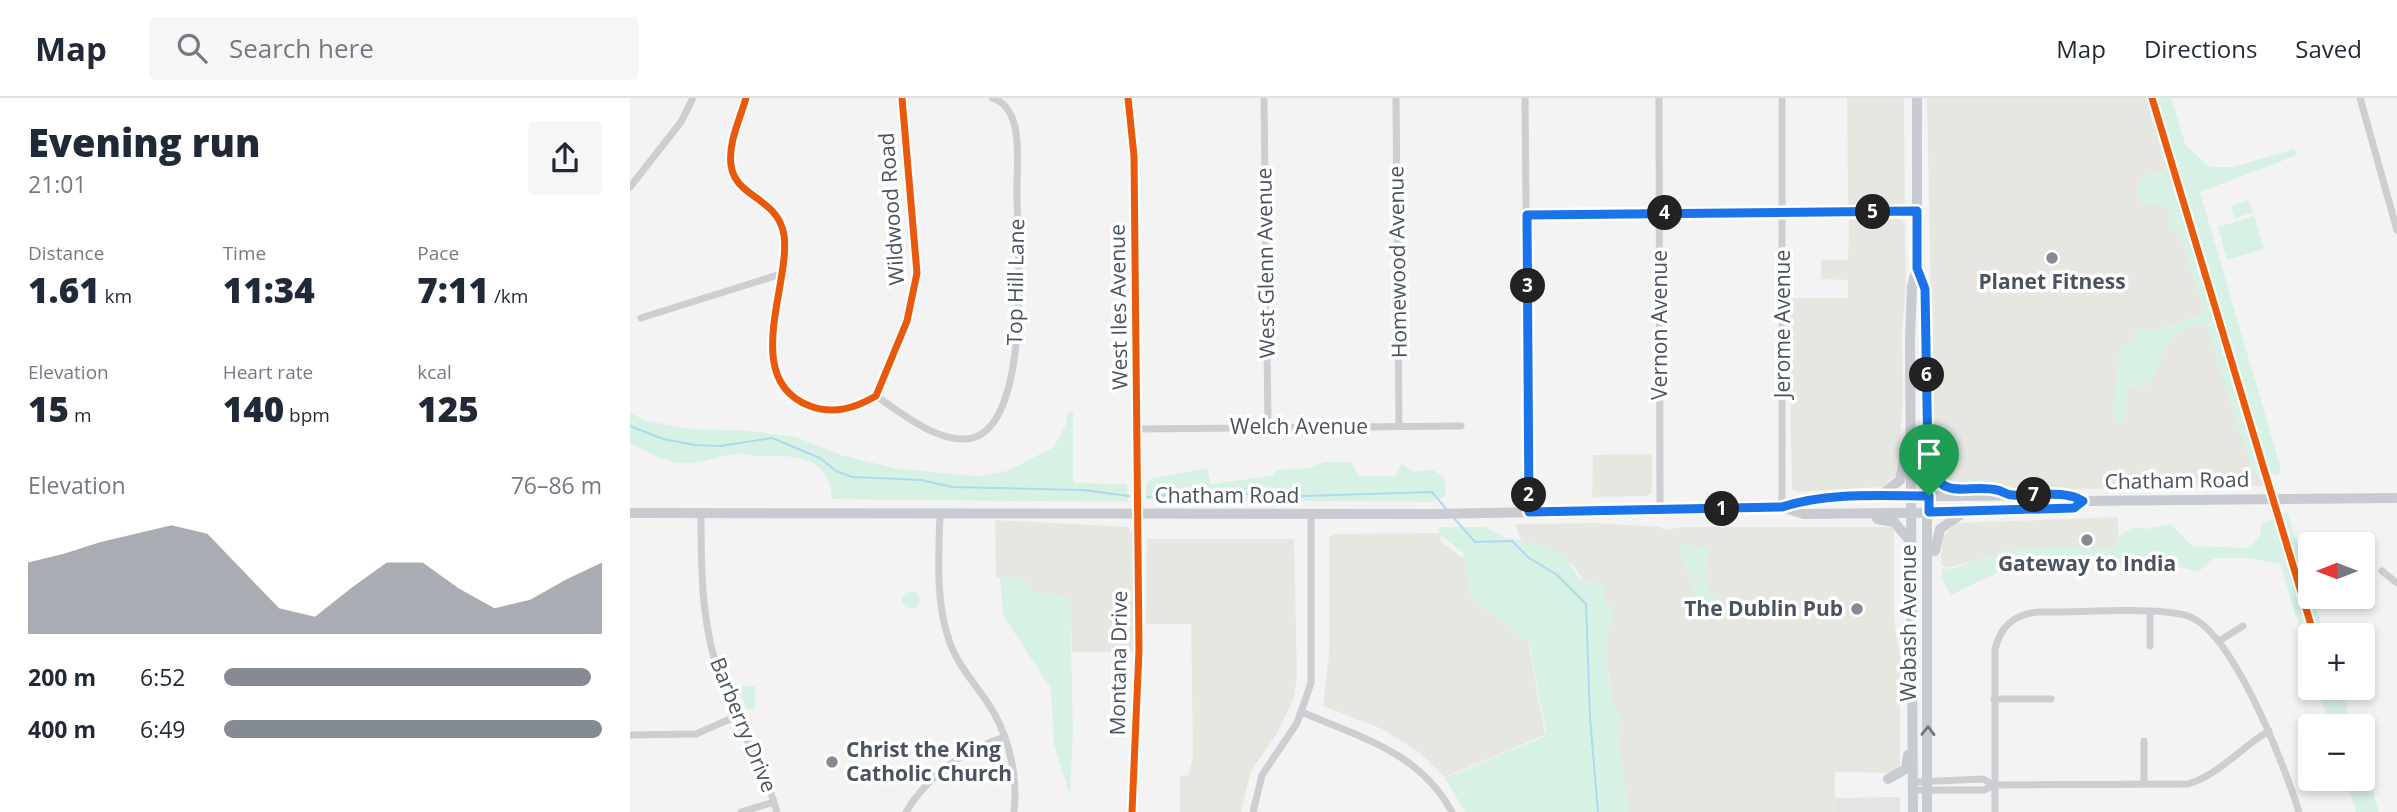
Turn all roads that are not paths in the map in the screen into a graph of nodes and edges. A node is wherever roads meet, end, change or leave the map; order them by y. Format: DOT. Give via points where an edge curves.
graph roads {
  1 [pos="693,98"];
  2 [pos="746,98"];
  3 [pos="902,98"];
  4 [pos="992,98"];
  5 [pos="1128,98"];
  6 [pos="1264,98"];
  7 [pos="1395,98"];
  8 [pos="1525,98"];
  9 [pos="1659,98"];
  10 [pos="1782,98"];
  11 [pos="1917,98"];
  12 [pos="2360,98"];
  13 [pos="631,170"];
  14 [pos="638,178"];
  15 [pos="630,187"];
  16 [pos="1917,211"];
  17 [pos="1782,213"];
  18 [pos="1660,214"];
  19 [pos="1527,215"];
  20 [pos="2397,230"];
  21 [pos="1917,268"];
  22 [pos="781,274"];
  23 [pos="641,318"];
  24 [pos="876,396"];
  25 [pos="1910,425"];
  26 [pos="1461,426"];
  27 [pos="1268,427"];
  28 [pos="1399,427"];
  29 [pos="1138,429"];
  30 [pos="1928,461"];
  31 [pos="2008,495"];
  32 [pos="1879,496"];
  33 [pos="1911,496"];
  34 [pos="1929,496"];
  35 [pos="2397,498"];
  36 [pos="2083,501"];
  37 [pos="1782,507"];
  38 [pos="1660,510"];
  39 [pos="940,511"];
  40 [pos="1529,512"];
  41 [pos="1929,512"];
  42 [pos="1966,512"];
  43 [pos="630,513"];
  44 [pos="701,513"];
  45 [pos="1912,513"];
  46 [pos="1812,514"];
  47 [pos="1138,515"];
  48 [pos="1311,515"];
  49 [pos="1912,542"];
  50 [pos="2382,571"];
  51 [pos="2397,583"];
  52 [pos="2150,613"];
  53 [pos="2244,626"];
  54 [pos="2219,641"];
  55 [pos="2150,646"];
  56 [pos="1928,666"];
  57 [pos="1914,692"];
  58 [pos="1994,699"];
  59 [pos="2051,699"];
  60 [pos="1302,712"];
  61 [pos="737,716"];
  62 [pos="2269,731"];
  63 [pos="630,735"];
  64 [pos="1004,737"];
  65 [pos="2144,741"];
  66 [pos="1888,779"];
  67 [pos="2144,784"];
  68 [pos="1927,785"];
  69 [pos="1994,785"];
  70 [pos="1914,786"];
  71 [pos="774,802"];
  72 [pos="741,812"];
  73 [pos="777,812"];
  74 [pos="906,812"];
  75 [pos="1014,812"];
  76 [pos="1132,812"];
  77 [pos="1253,812"];
  78 [pos="1451,812"];
  79 [pos="1913,812"];
  80 [pos="1927,812"];
  81 [pos="1995,812"];
  82 [pos="2298,812"];
  1 -- 14 [label="street" via="681,122"];
  2 -- 22 [label="street" via="731,167 740,186 772,208 782,227"];
  3 -- 24 [label="street, Wildwood Road" via="917,284"];
  4 -- 24 [label="street, Top Hill Lane" via="1009,109 1016,144 1018,334 999,414 983,434 957,439 919,423"];
  5 -- 29 [label="street, West Iles Avenue" via="1134,156"];
  6 -- 27 [label="street, West Glenn Avenue"];
  7 -- 28 [label="street, Homewood Avenue"];
  8 -- 19 [label="street"];
  9 -- 18 [label="street, Vernon Avenue"];
  10 -- 17 [label="street, Jerome Avenue"];
  11 -- 16 [label="main road, Wabash Avenue"];
  12 -- 20 [label="street"];
  13 -- 14 [label="street"];
  14 -- 15 [label="street"];
  16 -- 17 [label="street"];
  16 -- 21 [label="main road, Wabash Avenue"];
  17 -- 18 [label="street"];
  17 -- 37 [label="street, Jerome Avenue"];
  18 -- 19 [label="street"];
  18 -- 38 [label="street, Vernon Avenue"];
  19 -- 40 [label="street"];
  21 -- 25 [label="main road, Wabash Avenue" via="1912,286"];
  21 -- 30 [label="main road, Wabash Avenue" via="1925,289"];
  22 -- 23 [label="street"];
  22 -- 24 [label="street" via="772,337 783,384 800,401 829,411"];
  25 -- 32 [label="main road" via="1904,436 1903,475"];
  25 -- 33 [label="main road, Wabash Avenue"];
  26 -- 28 [label="street, Welch Avenue"];
  27 -- 28 [label="street, Welch Avenue"];
  27 -- 29 [label="street, Welch Avenue"];
  29 -- 47 [label="street, West Iles Avenue"];
  30 -- 31 [label="main road" via="1940,482 1953,490 1997,490"];
  30 -- 34 [label="main road, Wabash Avenue"];
  31 -- 34 [label="main road, Chatham Road"];
  31 -- 36 [label="main road, Chatham Road" via="2073,495"];
  32 -- 33 [label="main road, Chatham Road"];
  32 -- 37 [label="main road, Chatham Road" via="1809,498"];
  33 -- 34 [label="main road, Chatham Road"];
  33 -- 45 [label="main road, Wabash Avenue"];
  34 -- 41 [label="main road, Wabash Avenue"];
  35 -- 36 [label="main road, Chatham Road"];
  36 -- 42 [label="main road, Chatham Road" via="2074,508"];
  37 -- 38 [label="main road, Chatham Road"];
  37 -- 46 [label="main road, Chatham Road"];
  38 -- 40 [label="main road, Chatham Road"];
  39 -- 44 [label="main road, Chatham Road"];
  39 -- 47 [label="main road, Chatham Road"];
  39 -- 64 [label="street" via="940,599 949,642"];
  40 -- 48 [label="main road, Chatham Road"];
  41 -- 42 [label="main road, Chatham Road"];
  41 -- 45 [label="main road, Chatham Road"];
  41 -- 56 [label="main road, Wabash Avenue"];
  42 -- 56 [label="main road" via="1943,525 1936,536 1935,640"];
  43 -- 44 [label="main road, Chatham Road"];
  44 -- 61 [label="street, Barberry Drive" via="705,621 722,683"];
  45 -- 46 [label="main road, Chatham Road"];
  45 -- 49 [label="main road, Wabash Avenue"];
  46 -- 49 [label="main road" via="1888,519"];
  47 -- 48 [label="main road, Chatham Road"];
  47 -- 76 [label="street, Montana Drive" via="1139,679"];
  48 -- 60 [label="street" via="1312,671"];
  49 -- 57 [label="main road, Wabash Avenue"];
  50 -- 51 [label="street"];
  52 -- 54 [label="street" via="2197,620"];
  52 -- 55 [label="street"];
  52 -- 58 [label="street" via="2039,612 2015,618 1997,639"];
  53 -- 54 [label="street"];
  54 -- 62 [label="street"];
  68 -- 56 [label="main road, Wabash Avenue, one-way"];
  57 -- 66 [label="main road" via="1908,714 1908,765 1902,774"];
  57 -- 70 [label="main road, Wabash Avenue"];
  58 -- 59 [label="street"];
  58 -- 69 [label="street"];
  60 -- 77 [label="street" via="1262,775"];
  60 -- 78 [label="street" via="1401,755 1432,782"];
  61 -- 63 [label="street" via="696,734"];
  61 -- 71 [label="street, Barberry Drive"];
  62 -- 67 [label="street" via="2202,779 2188,784"];
  62 -- 82 [label="street"];
  64 -- 74 [label="street" via="950,763 923,787"];
  64 -- 75 [label="street" via="1015,785"];
  65 -- 67 [label="street"];
  67 -- 69 [label="street"];
  68 -- 69 [label="street" via="1983,779"];
  68 -- 70 [label="street"];
  68 -- 80 [label="main road, Wabash Avenue"];
  69 -- 81 [label="street"];
  70 -- 79 [label="main road, Wabash Avenue"];
  71 -- 72 [label="street"];
  71 -- 73 [label="street, Barberry Drive"];
}
